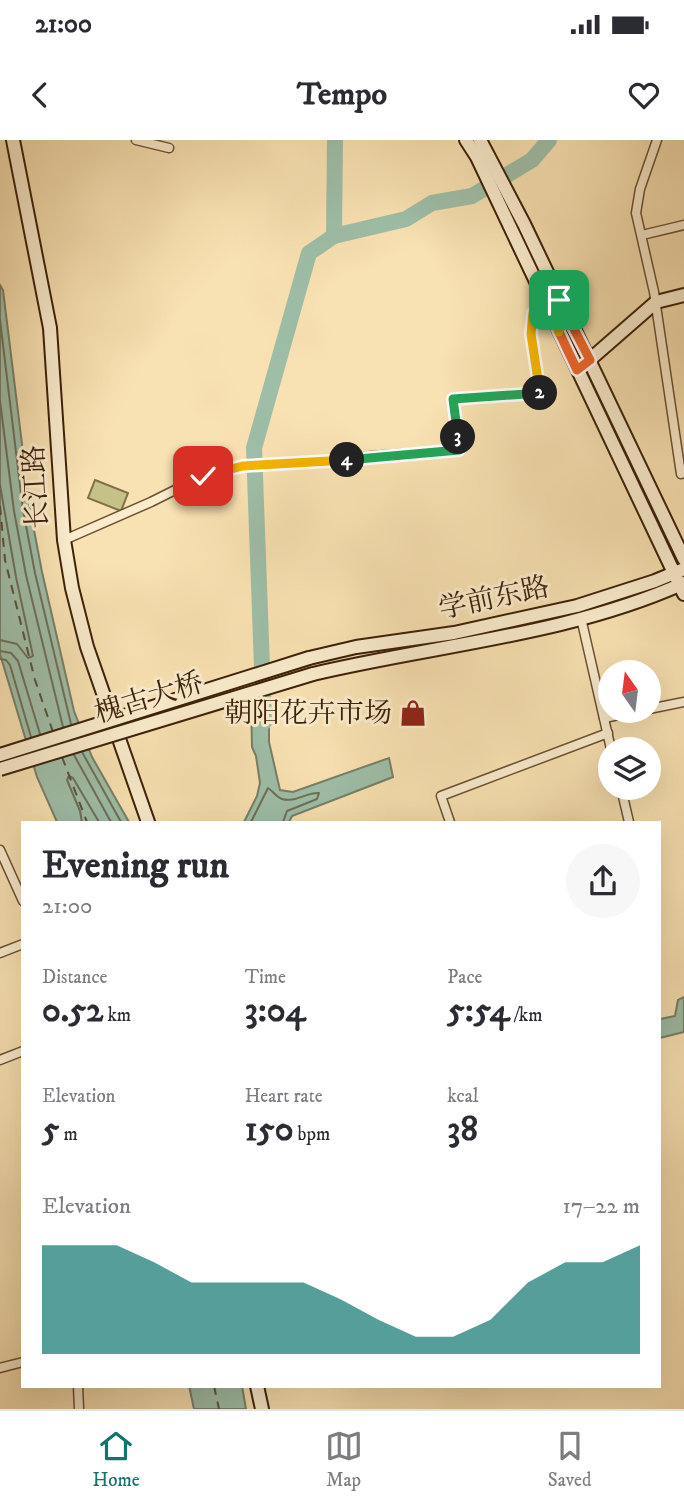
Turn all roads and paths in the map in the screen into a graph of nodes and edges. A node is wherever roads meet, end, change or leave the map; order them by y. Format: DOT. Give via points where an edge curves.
graph roads {
  1 [pos="13,140"];
  2 [pos="136,140"];
  3 [pos="466,140"];
  4 [pos="657,140"];
  5 [pos="169,148"];
  6 [pos="481,150"];
  7 [pos="510,210"];
  8 [pos="684,225"];
  9 [pos="642,235"];
  10 [pos="684,295"];
  11 [pos="656,302"];
  12 [pos="547,306"];
  13 [pos="590,360"];
  14 [pos="577,370"];
  15 [pos="681,474"];
  16 [pos="64,540"];
  17 [pos="684,559"];
  18 [pos="681,581"];
  19 [pos="581,618"];
  20 [pos="309,658"];
  21 [pos="313,674"];
  22 [pos="598,693"];
  23 [pos="684,702"];
  24 [pos="662,706"];
  25 [pos="605,723"];
  26 [pos="608,733"];
  27 [pos="609,737"];
  28 [pos="0,755"];
  29 [pos="0,769"];
  30 [pos="624,800"];
  31 [pos="148,821"];
  32 [pos="450,821"];
  33 [pos="629,821"];
  34 [pos="0,850"];
  35 [pos="21,897"];
  36 [pos="21,945"];
  37 [pos="0,953"];
  38 [pos="21,1052"];
  39 [pos="0,1060"];
  40 [pos="21,1363"];
  41 [pos="0,1368"];
  42 [pos="78,1388"];
  43 [pos="257,1388"];
  44 [pos="79,1409"];
  45 [pos="262,1409"];
  1 -- 16 [label="main road, 长江路" via="50,328"];
  2 -- 5 [label="street"];
  3 -- 6 [label="main road"];
  4 -- 9 [label="street" via="636,213"];
  6 -- 7 [label="main road"];
  7 -- 12 [label="main road"];
  7 -- 13 [label="main road"];
  8 -- 9 [label="street"];
  9 -- 11 [label="street"];
  10 -- 11 [label="main road"];
  11 -- 13 [label="main road"];
  11 -- 15 [label="street"];
  12 -- 14 [label="main road"];
  12 -- 16 [label="street" via="533,313 531,334 540,393 453,399 459,450 243,466 203,476"];
  13 -- 14 [label="main road"];
  13 -- 17 [label="main road"];
  14 -- 18 [label="main road"];
  16 -- 31 [label="main road, 长江路" via="87,647"];
  18 -- 19 [label="main road, 学前东路"];
  18 -- 20 [label="main road, 学前东路" via="454,633"];
  19 -- 21 [label="main road, 学前东路"];
  19 -- 22 [label="street"];
  20 -- 28 [label="main road, 槐古大桥, bridge"];
  21 -- 29 [label="main road, 槐古大桥, bridge"];
  23 -- 24 [label="street"];
  25 -- 26 [label="street"];
  26 -- 27 [label="street"];
  26 -- 32 [label="street" via="441,796"];
  30 -- 33 [label="street"];
  34 -- 35 [label="street"];
  36 -- 37 [label="street"];
  38 -- 39 [label="street"];
  40 -- 41 [label="street"];
  42 -- 44 [label="street"];
  43 -- 45 [label="main road"];
}
